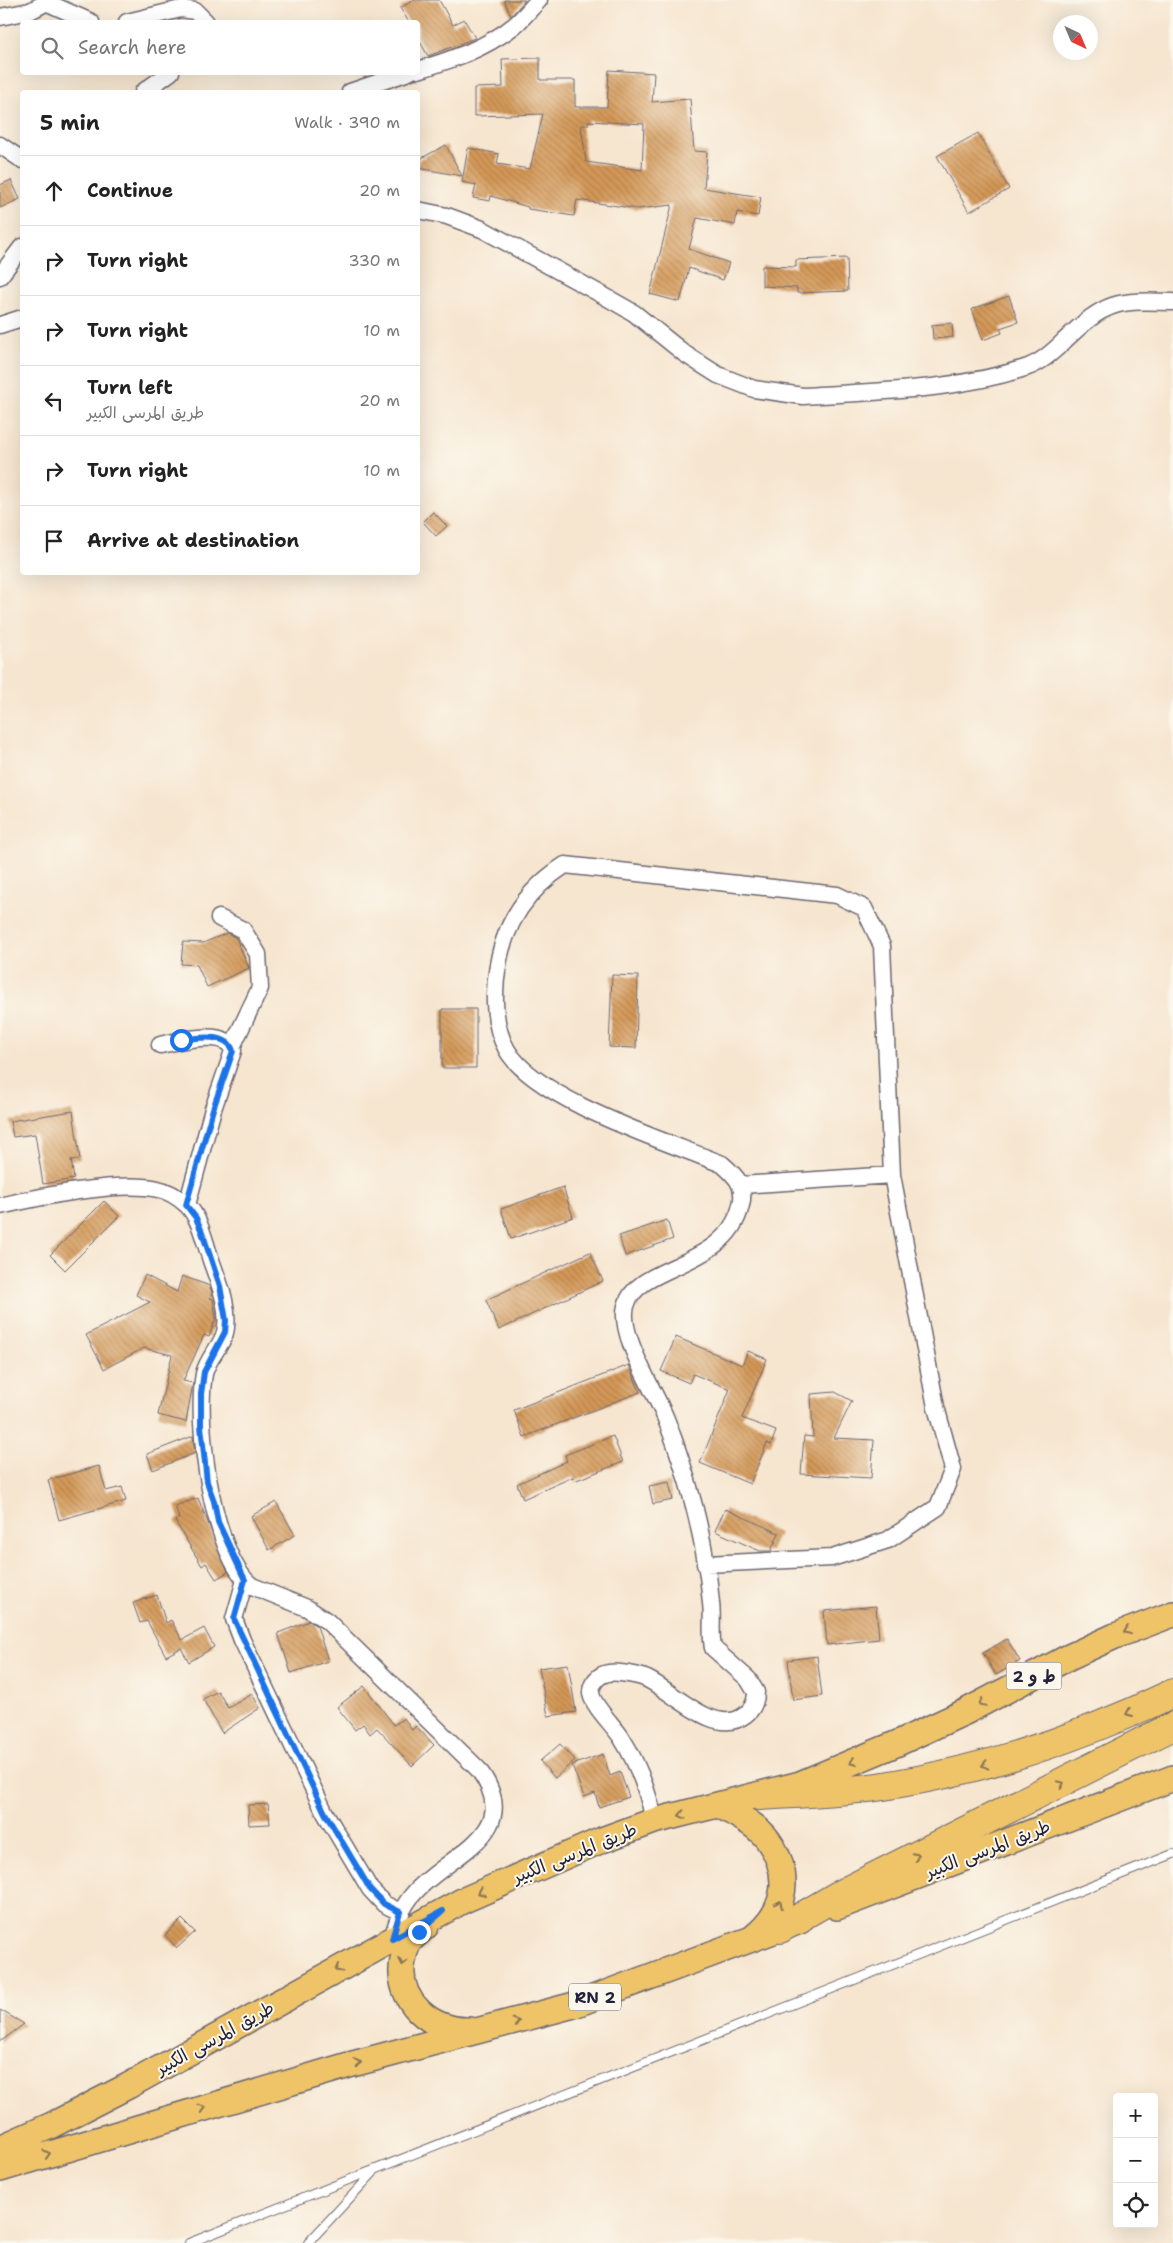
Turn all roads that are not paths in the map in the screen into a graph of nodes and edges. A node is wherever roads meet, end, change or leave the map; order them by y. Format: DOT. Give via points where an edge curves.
graph roads {
  1 [pos="539,0"];
  2 [pos="49,1"];
  3 [pos="0,17"];
  4 [pos="87,20"];
  5 [pos="135,20"];
  6 [pos="204,20"];
  7 [pos="420,69"];
  8 [pos="166,75"];
  9 [pos="400,75"];
  10 [pos="146,90"];
  11 [pos="356,90"];
  12 [pos="0,145"];
  13 [pos="20,159"];
  14 [pos="420,210"];
  15 [pos="20,250"];
  16 [pos="0,276"];
  17 [pos="1173,302"];
  18 [pos="20,319"];
  19 [pos="0,325"];
  20 [pos="219,918"];
  21 [pos="160,1045"];
  22 [pos="232,1048"];
  23 [pos="892,1174"];
  24 [pos="741,1185"];
  25 [pos="186,1205"];
  26 [pos="0,1206"];
  27 [pos="705,1564"];
  28 [pos="245,1580"];
  29 [pos="1173,1614"];
  30 [pos="1173,1692"];
  31 [pos="1173,1726"];
  32 [pos="1173,1778"];
  33 [pos="759,1796"];
  34 [pos="721,1806"];
  35 [pos="654,1822"];
  36 [pos="1173,1854"];
  37 [pos="443,1911"];
  38 [pos="400,1912"];
  39 [pos="780,1929"];
  40 [pos="392,1939"];
  41 [pos="748,1941"];
  42 [pos="490,2029"];
  43 [pos="0,2148"];
  44 [pos="0,2168"];
  45 [pos="374,2172"];
  46 [pos="189,2243"];
  47 [pos="308,2243"];
  1 -- 7 [label="street" via="497,38 460,58"];
  2 -- 3 [label="street" via="30,11"];
  2 -- 4 [label="street"];
  5 -- 6 [label="street" via="181,9 195,11"];
  8 -- 10 [label="street"];
  9 -- 11 [label="street"];
  12 -- 13 [label="street"];
  14 -- 17 [label="street" via="482,229 634,313 685,354 718,375 754,389 781,394 803,396 926,387 1029,367 1050,355 1103,308 1120,303"];
  15 -- 16 [label="street"];
  18 -- 19 [label="street"];
  20 -- 22 [label="street" via="243,930 258,954 260,988"];
  21 -- 22 [label="street" via="201,1037 221,1040"];
  22 -- 25 [label="street"];
  23 -- 24 [label="street"];
  23 -- 24 [label="street" via="882,946 864,908 837,895 564,865 545,878 523,902 501,944 495,980 497,1014 501,1037 508,1051 517,1064 546,1086 598,1115 722,1164 737,1176"];
  23 -- 27 [label="street" via="936,1407 952,1469 938,1507 888,1540 832,1558"];
  24 -- 27 [label="street" via="743,1197 731,1230 714,1246 650,1279 626,1305 629,1338 666,1417 686,1475"];
  25 -- 26 [label="street" via="169,1192 131,1187 74,1192"];
  25 -- 28 [label="street" via="202,1232 220,1286 226,1320 225,1332 204,1372 201,1394 207,1482 218,1522"];
  27 -- 35 [label="street" via="714,1648 753,1685 756,1699 752,1708 736,1719 708,1717 646,1679 614,1672 595,1680 592,1688 592,1696 641,1772"];
  28 -- 38 [label="street" via="234,1619 242,1640 325,1813 370,1889 384,1904"];
  28 -- 38 [label="street" via="265,1592 307,1608 327,1621 478,1769 487,1782 493,1795 493,1814 483,1836 472,1848 426,1881"];
  29 -- 33 [label="main road, طريق المرسى الكبير / ط و 2, one-way" via="1077,1654 898,1743 800,1784"];
  30 -- 33 [label="highway, one-way" via="1032,1751 992,1763 884,1786"];
  39 -- 31 [label="highway, one-way" via="840,1894"];
  32 -- 39 [label="main road, طريق المرسى الكبير / RN 2"];
  33 -- 34 [label="main road, طريق المرسى الكبير"];
  34 -- 35 [label="main road, طريق المرسى الكبير, one-way"];
  41 -- 34 [label="main road, one-way" via="765,1929 774,1915 782,1897 784,1880 768,1840 751,1824"];
  35 -- 37 [label="main road, طريق المرسى الكبير, one-way" via="540,1866"];
  36 -- 45 [label="lane"];
  37 -- 40 [label="main road, طريق المرسى الكبير"];
  37 -- 42 [label="main road, one-way" via="408,1943 401,1968 406,1994 434,2023 460,2030"];
  38 -- 40 [label="street"];
  39 -- 41 [label="main road, طريق المرسى الكبير / RN 2"];
  40 -- 43 [label="main road, طريق المرسى الكبير, one-way" via="128,2086"];
  42 -- 41 [label="main road, طريق المرسى الكبير / RN 2, one-way" via="574,2005"];
  44 -- 42 [label="main road, طريق المرسى الكبير / RN 2, one-way" via="340,2068"];
  45 -- 46 [label="lane"];
  45 -- 47 [label="lane"];
}
